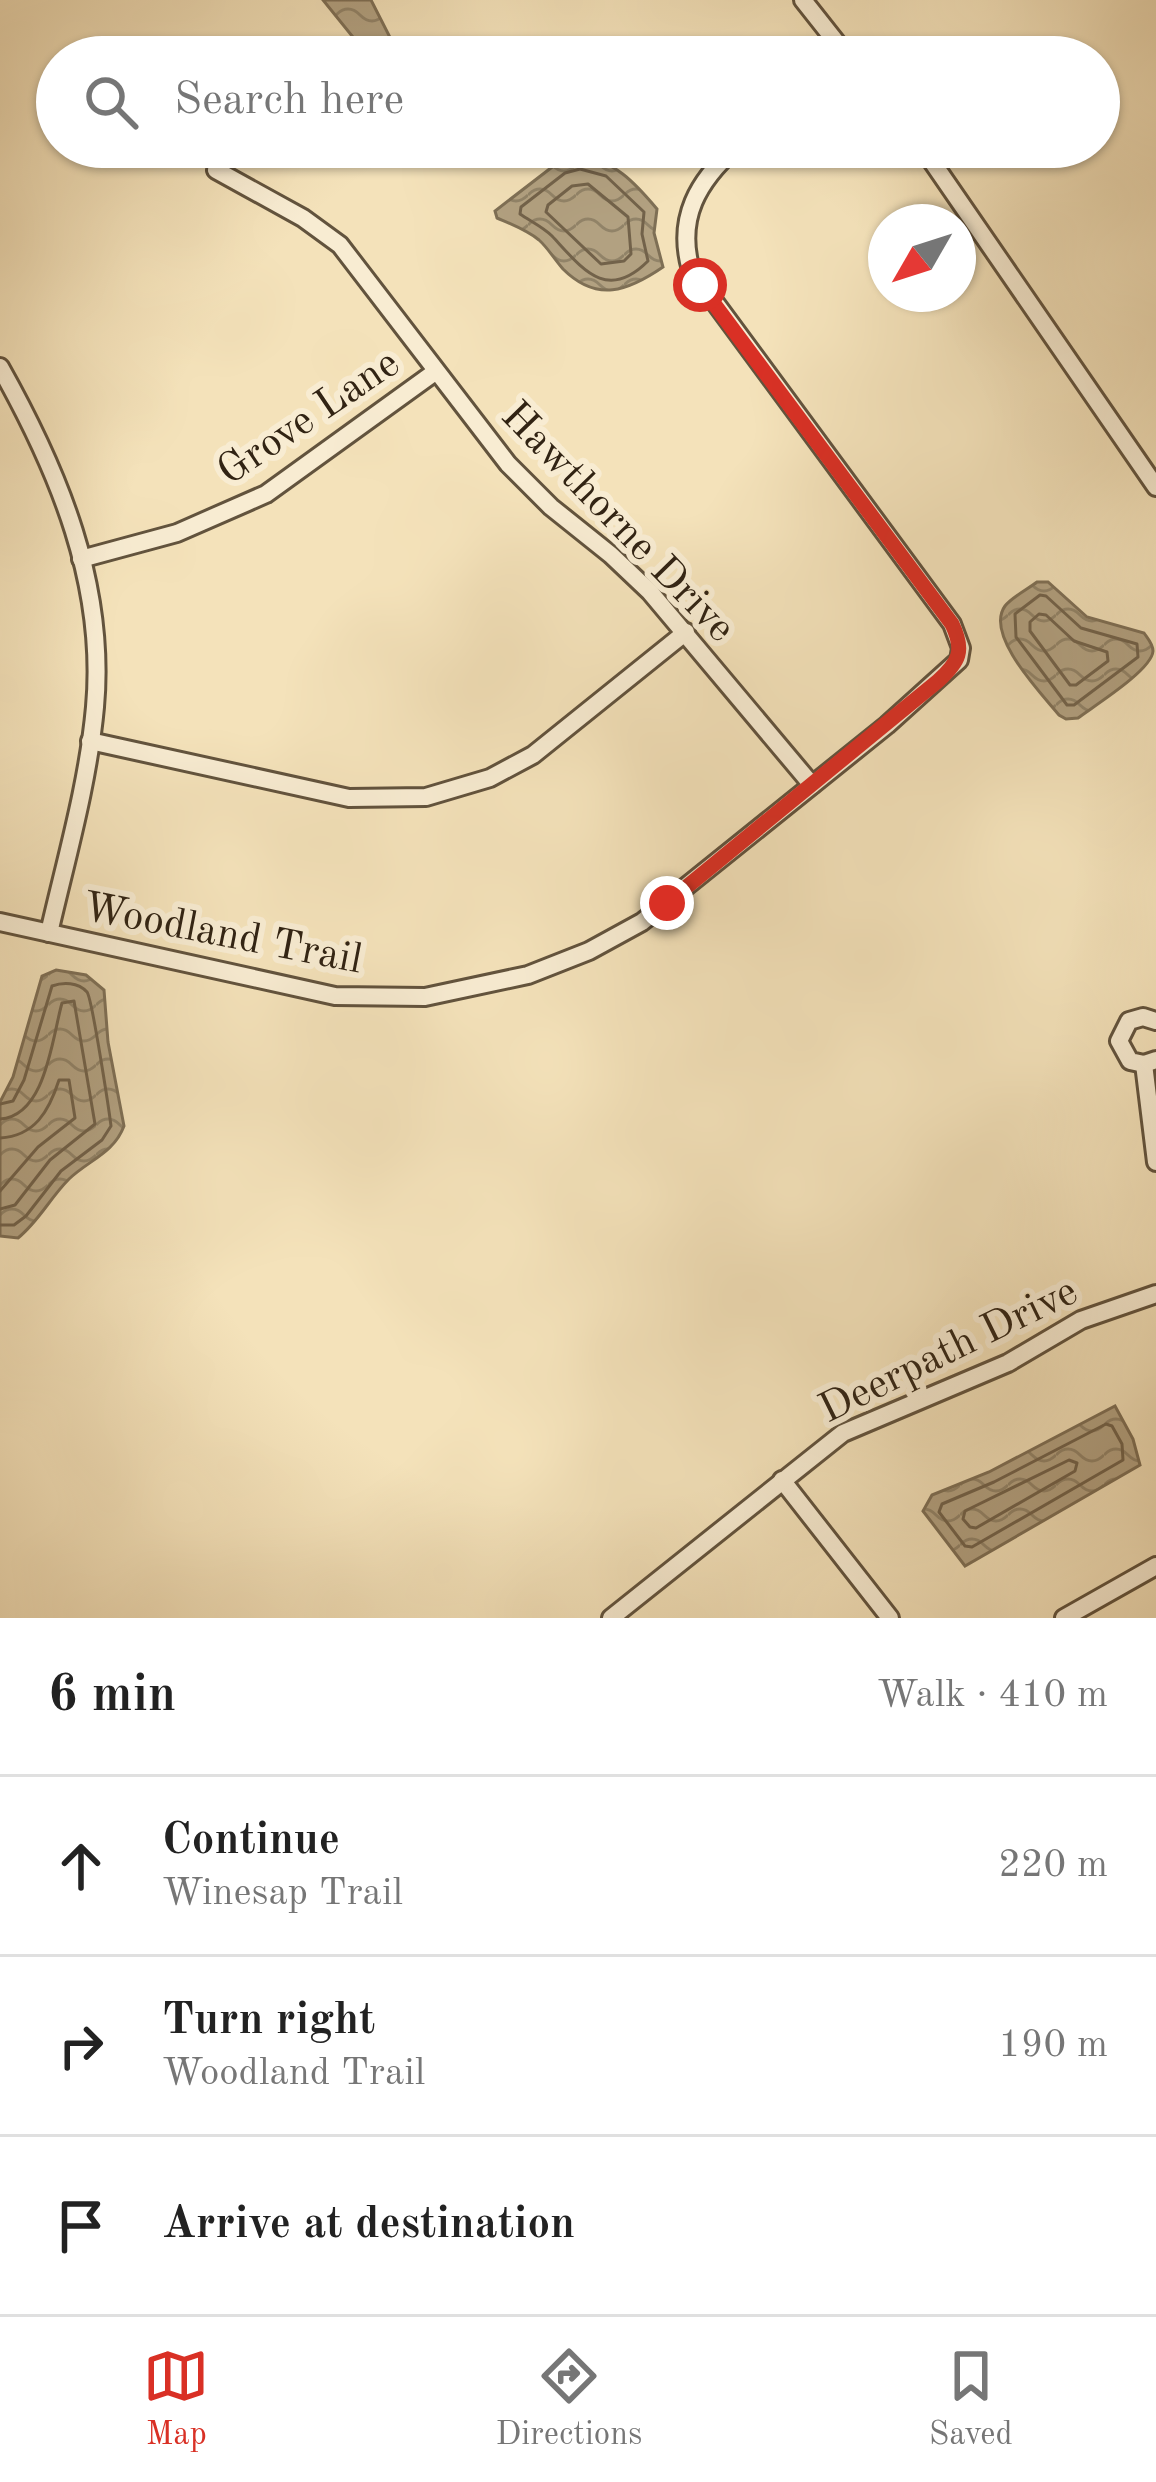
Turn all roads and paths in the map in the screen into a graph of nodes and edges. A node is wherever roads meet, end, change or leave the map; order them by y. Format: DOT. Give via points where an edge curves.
graph roads {
  1 [pos="803,0"];
  2 [pos="829,36"];
  3 [pos="714,168"];
  4 [pos="936,168"];
  5 [pos="216,170"];
  6 [pos="0,368"];
  7 [pos="435,372"];
  8 [pos="1156,487"];
  9 [pos="82,559"];
  10 [pos="686,632"];
  11 [pos="90,741"];
  12 [pos="812,785"];
  13 [pos="0,922"];
  14 [pos="49,933"];
  15 [pos="1156,1021"];
  16 [pos="1150,1062"];
  17 [pos="1156,1162"];
  18 [pos="1156,1294"];
  19 [pos="782,1480"];
  20 [pos="1156,1566"];
  21 [pos="611,1618"];
  22 [pos="890,1618"];
  23 [pos="1064,1618"];
  1 -- 2 [label="street"];
  3 -- 12 [label="street, Woodland Trail" via="689,207 691,270 952,624 961,648 950,671"];
  4 -- 8 [label="street"];
  5 -- 7 [label="street, Hawthorne Drive" via="340,245"];
  6 -- 9 [label="street" via="58,481"];
  7 -- 9 [label="street, Grove Lane" via="266,494 177,533"];
  7 -- 10 [label="street, Hawthorne Drive" via="525,483 633,574"];
  9 -- 11 [label="street" via="95,640"];
  10 -- 11 [label="street" via="533,755 490,778 426,796 334,795"];
  10 -- 12 [label="street, Hawthorne Drive"];
  11 -- 14 [label="street"];
  12 -- 14 [label="street, Woodland Trail" via="624,933 544,970 468,990 335,996"];
  13 -- 14 [label="street, Woodland Trail"];
  15 -- 16 [label="street" via="1136,1018 1120,1034 1124,1055"];
  16 -- 17 [label="street"];
  18 -- 19 [label="street, Deerpath Drive" via="1091,1315 1008,1363 853,1427"];
  19 -- 21 [label="street, Deerpath Drive"];
  19 -- 22 [label="street"];
  20 -- 23 [label="street"];
}
